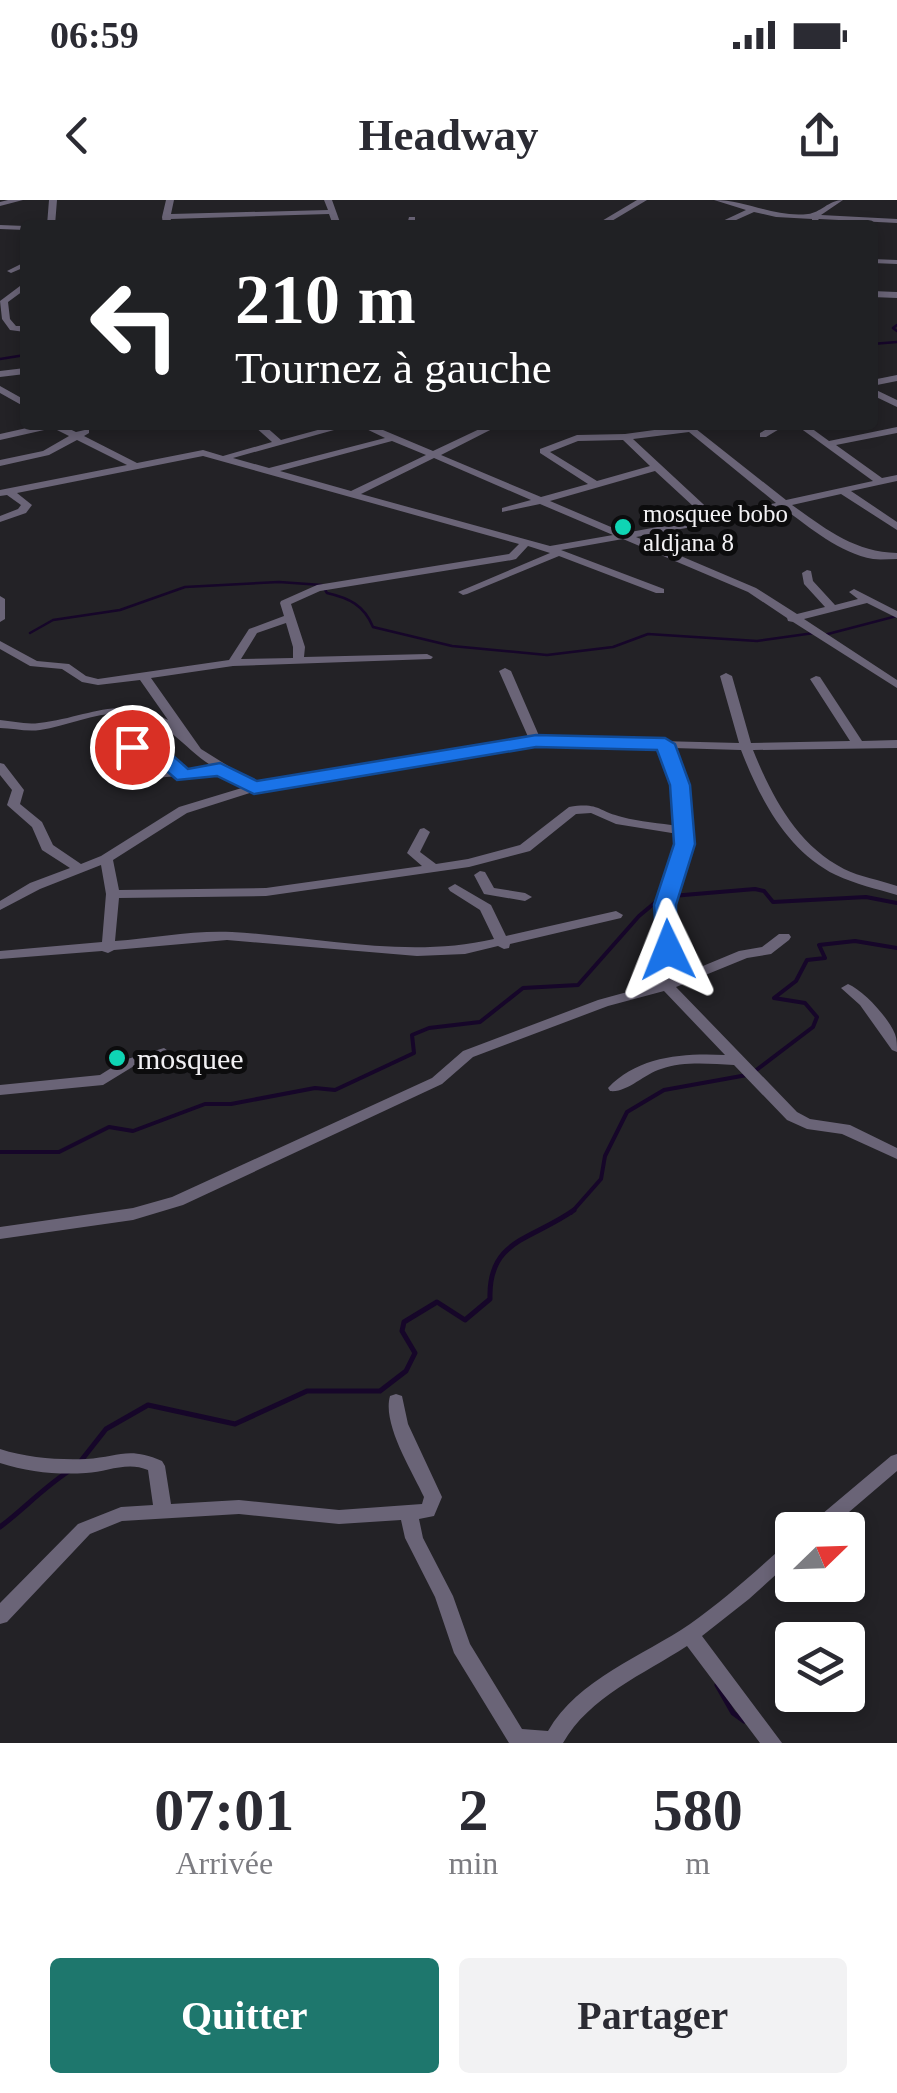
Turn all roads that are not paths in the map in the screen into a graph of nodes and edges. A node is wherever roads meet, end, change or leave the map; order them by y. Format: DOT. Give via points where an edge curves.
graph roads {
  1 [pos="20,200"];
  2 [pos="328,200"];
  3 [pos="643,200"];
  4 [pos="718,200"];
  5 [pos="839,200"];
  6 [pos="0,204"];
  7 [pos="752,210"];
  8 [pos="330,212"];
  9 [pos="184,220"];
  10 [pos="334,220"];
  11 [pos="607,220"];
  12 [pos="729,220"];
  13 [pos="804,220"];
  14 [pos="816,220"];
  15 [pos="20,266"];
  16 [pos="11,271"];
  17 [pos="20,289"];
  18 [pos="20,329"];
  19 [pos="31,430"];
  20 [pos="61,430"];
  21 [pos="264,430"];
  22 [pos="328,430"];
  23 [pos="373,430"];
  24 [pos="473,430"];
  25 [pos="597,430"];
  26 [pos="671,430"];
  27 [pos="692,430"];
  28 [pos="771,430"];
  29 [pos="807,430"];
  30 [pos="86,431"];
  31 [pos="891,432"];
  32 [pos="763,434"];
  33 [pos="71,436"];
  34 [pos="0,437"];
  35 [pos="599,438"];
  36 [pos="625,438"];
  37 [pos="388,439"];
  38 [pos="279,443"];
  39 [pos="827,444"];
  40 [pos="430,456"];
  41 [pos="225,458"];
  42 [pos="0,462"];
  43 [pos="133,464"];
  44 [pos="657,468"];
  45 [pos="270,470"];
  46 [pos="896,479"];
  47 [pos="881,482"];
  48 [pos="595,484"];
  49 [pos="844,490"];
  50 [pos="4,492"];
  51 [pos="355,494"];
  52 [pos="540,499"];
  53 [pos="785,504"];
  54 [pos="506,510"];
  55 [pos="0,518"];
  56 [pos="714,520"];
  57 [pos="897,527"];
  58 [pos="622,538"];
  59 [pos="526,542"];
  60 [pos="554,551"];
  61 [pos="897,556"];
  62 [pos="808,573"];
  63 [pos="660,591"];
  64 [pos="464,592"];
  65 [pos="854,592"];
  66 [pos="0,599"];
  67 [pos="866,600"];
  68 [pos="833,609"];
  69 [pos="897,616"];
  70 [pos="289,618"];
  71 [pos="792,618"];
  72 [pos="0,620"];
  73 [pos="805,628"];
  74 [pos="0,644"];
  75 [pos="427,657"];
  76 [pos="298,661"];
  77 [pos="233,663"];
  78 [pos="505,671"];
  79 [pos="726,676"];
  80 [pos="144,677"];
  81 [pos="816,679"];
  82 [pos="897,685"];
  83 [pos="0,724"];
  84 [pos="188,740"];
  85 [pos="536,741"];
  86 [pos="665,744"];
  87 [pos="897,744"];
  88 [pos="859,746"];
  89 [pos="746,747"];
  90 [pos="96,758"];
  91 [pos="0,768"];
  92 [pos="220,770"];
  93 [pos="177,773"];
  94 [pos="159,774"];
  95 [pos="254,788"];
  96 [pos="684,831"];
  97 [pos="424,832"];
  98 [pos="106,860"];
  99 [pos="469,862"];
  100 [pos="432,868"];
  101 [pos="80,869"];
  102 [pos="480,875"];
  103 [pos="455,888"];
  104 [pos="897,891"];
  105 [pos="112,894"];
  106 [pos="525,897"];
  107 [pos="475,898"];
  108 [pos="0,906"];
  109 [pos="616,916"];
  110 [pos="784,937"];
  111 [pos="504,945"];
  112 [pos="108,948"];
  113 [pos="0,955"];
  114 [pos="667,986"];
  115 [pos="848,988"];
  116 [pos="897,1047"];
  117 [pos="164,1053"];
  118 [pos="739,1062"];
  119 [pos="614,1088"];
  120 [pos="0,1090"];
  121 [pos="897,1154"];
  122 [pos="0,1233"];
  123 [pos="396,1401"];
  124 [pos="0,1456"];
  125 [pos="897,1462"];
  126 [pos="837,1512"];
  127 [pos="408,1513"];
  128 [pos="164,1514"];
  129 [pos="775,1565"];
  130 [pos="0,1616"];
  131 [pos="690,1634"];
  132 [pos="552,1742"];
  133 [pos="772,1743"];
  1 -- 6 [label="street"];
  2 -- 8 [label="street"];
  3 -- 11 [label="street"];
  4 -- 7 [label="street"];
  5 -- 14 [label="street"];
  7 -- 12 [label="street"];
  7 -- 13 [label="street"];
  8 -- 9 [label="street"];
  8 -- 10 [label="street"];
  15 -- 16 [label="street"];
  17 -- 18 [label="street" via="4,301 6,319"];
  19 -- 34 [label="street"];
  20 -- 33 [label="street"];
  21 -- 38 [label="street"];
  22 -- 38 [label="street"];
  23 -- 37 [label="street"];
  24 -- 40 [label="street"];
  25 -- 35 [label="street"];
  26 -- 36 [label="street"];
  27 -- 53 [label="street"];
  28 -- 32 [label="street"];
  29 -- 39 [label="street"];
  30 -- 33 [label="street"];
  31 -- 39 [label="street"];
  33 -- 42 [label="street" via="46,453"];
  33 -- 43 [label="street"];
  35 -- 36 [label="street"];
  35 -- 48 [label="street" via="562,441 543,451"];
  36 -- 44 [label="street"];
  37 -- 40 [label="street"];
  37 -- 45 [label="street"];
  38 -- 41 [label="street"];
  39 -- 47 [label="street"];
  40 -- 51 [label="street"];
  40 -- 52 [label="street"];
  41 -- 43 [label="street" via="194,452"];
  41 -- 45 [label="street"];
  43 -- 50 [label="street"];
  44 -- 48 [label="street"];
  44 -- 56 [label="street"];
  45 -- 51 [label="street"];
  46 -- 47 [label="street"];
  47 -- 49 [label="street"];
  48 -- 52 [label="street"];
  49 -- 53 [label="street"];
  49 -- 57 [label="street"];
  50 -- 55 [label="street" via="27,505"];
  51 -- 59 [label="street"];
  52 -- 54 [label="street"];
  52 -- 58 [label="street"];
  53 -- 56 [label="street"];
  53 -- 61 [label="street" via="815,528 878,557"];
  56 -- 58 [label="street"];
  58 -- 60 [label="street"];
  58 -- 71 [label="street" via="752,590"];
  59 -- 60 [label="street"];
  59 -- 70 [label="street" via="512,558 317,588 285,603"];
  60 -- 63 [label="street"];
  60 -- 64 [label="street"];
  62 -- 68 [label="street" via="808,582"];
  65 -- 67 [label="street"];
  66 -- 72 [label="street"];
  67 -- 68 [label="street"];
  67 -- 69 [label="street"];
  68 -- 71 [label="street"];
  70 -- 76 [label="street"];
  70 -- 77 [label="street" via="253,631"];
  71 -- 73 [label="street"];
  73 -- 82 [label="street"];
  74 -- 80 [label="street" via="34,664 65,666 90,682"];
  75 -- 76 [label="street"];
  76 -- 77 [label="street"];
  77 -- 80 [label="street"];
  78 -- 85 [label="street"];
  79 -- 89 [label="street"];
  80 -- 84 [label="street"];
  81 -- 88 [label="street"];
  83 -- 84 [label="street" via="36,728 106,710 151,712"];
  84 -- 92 [label="street"];
  85 -- 86 [label="street"];
  85 -- 95 [label="street"];
  86 -- 89 [label="street"];
  86 -- 96 [label="street" via="680,785"];
  87 -- 88 [label="street"];
  88 -- 89 [label="street"];
  89 -- 104 [label="street" via="761,790 801,840 839,872"];
  90 -- 93 [label="street" via="145,746"];
  91 -- 101 [label="street" via="18,790 13,805 38,825 47,847"];
  92 -- 93 [label="street"];
  92 -- 95 [label="street"];
  93 -- 94 [label="street"];
  95 -- 98 [label="street" via="183,810"];
  96 -- 99 [label="street" via="573,810 526,848"];
  96 -- 114 [label="street" via="682,860 665,905"];
  97 -- 100 [label="street" via="413,853"];
  98 -- 101 [label="street"];
  98 -- 105 [label="street"];
  99 -- 100 [label="street"];
  99 -- 102 [label="street"];
  100 -- 105 [label="street" via="266,892"];
  101 -- 108 [label="street"];
  102 -- 106 [label="street" via="489,891"];
  102 -- 107 [label="street"];
  103 -- 107 [label="street"];
  105 -- 112 [label="street"];
  107 -- 111 [label="street" via="491,914"];
  109 -- 111 [label="street"];
  110 -- 114 [label="street" via="766,950"];
  111 -- 112 [label="street" via="418,952 227,936"];
  112 -- 113 [label="street"];
  114 -- 118 [label="street"];
  114 -- 122 [label="street" via="468,1054 437,1080 177,1201"];
  115 -- 116 [label="street"];
  117 -- 120 [label="street" via="102,1080"];
  118 -- 119 [label="street" via="670,1059 649,1064"];
  118 -- 121 [label="street" via="806,1124 845,1129"];
  123 -- 127 [label="street" via="399,1424 433,1497 428,1511"];
  124 -- 128 [label="street" via="20,1464 93,1465 136,1456 156,1466"];
  125 -- 126 [label="street"];
  127 -- 128 [label="street" via="338,1516 238,1507"];
  127 -- 132 [label="street" via="477,1680 516,1737"];
  128 -- 130 [label="street" via="121,1514 84,1529"];
  129 -- 131 [label="street"];
  131 -- 132 [label="street" via="566,1717"];
  131 -- 133 [label="street"];
}
